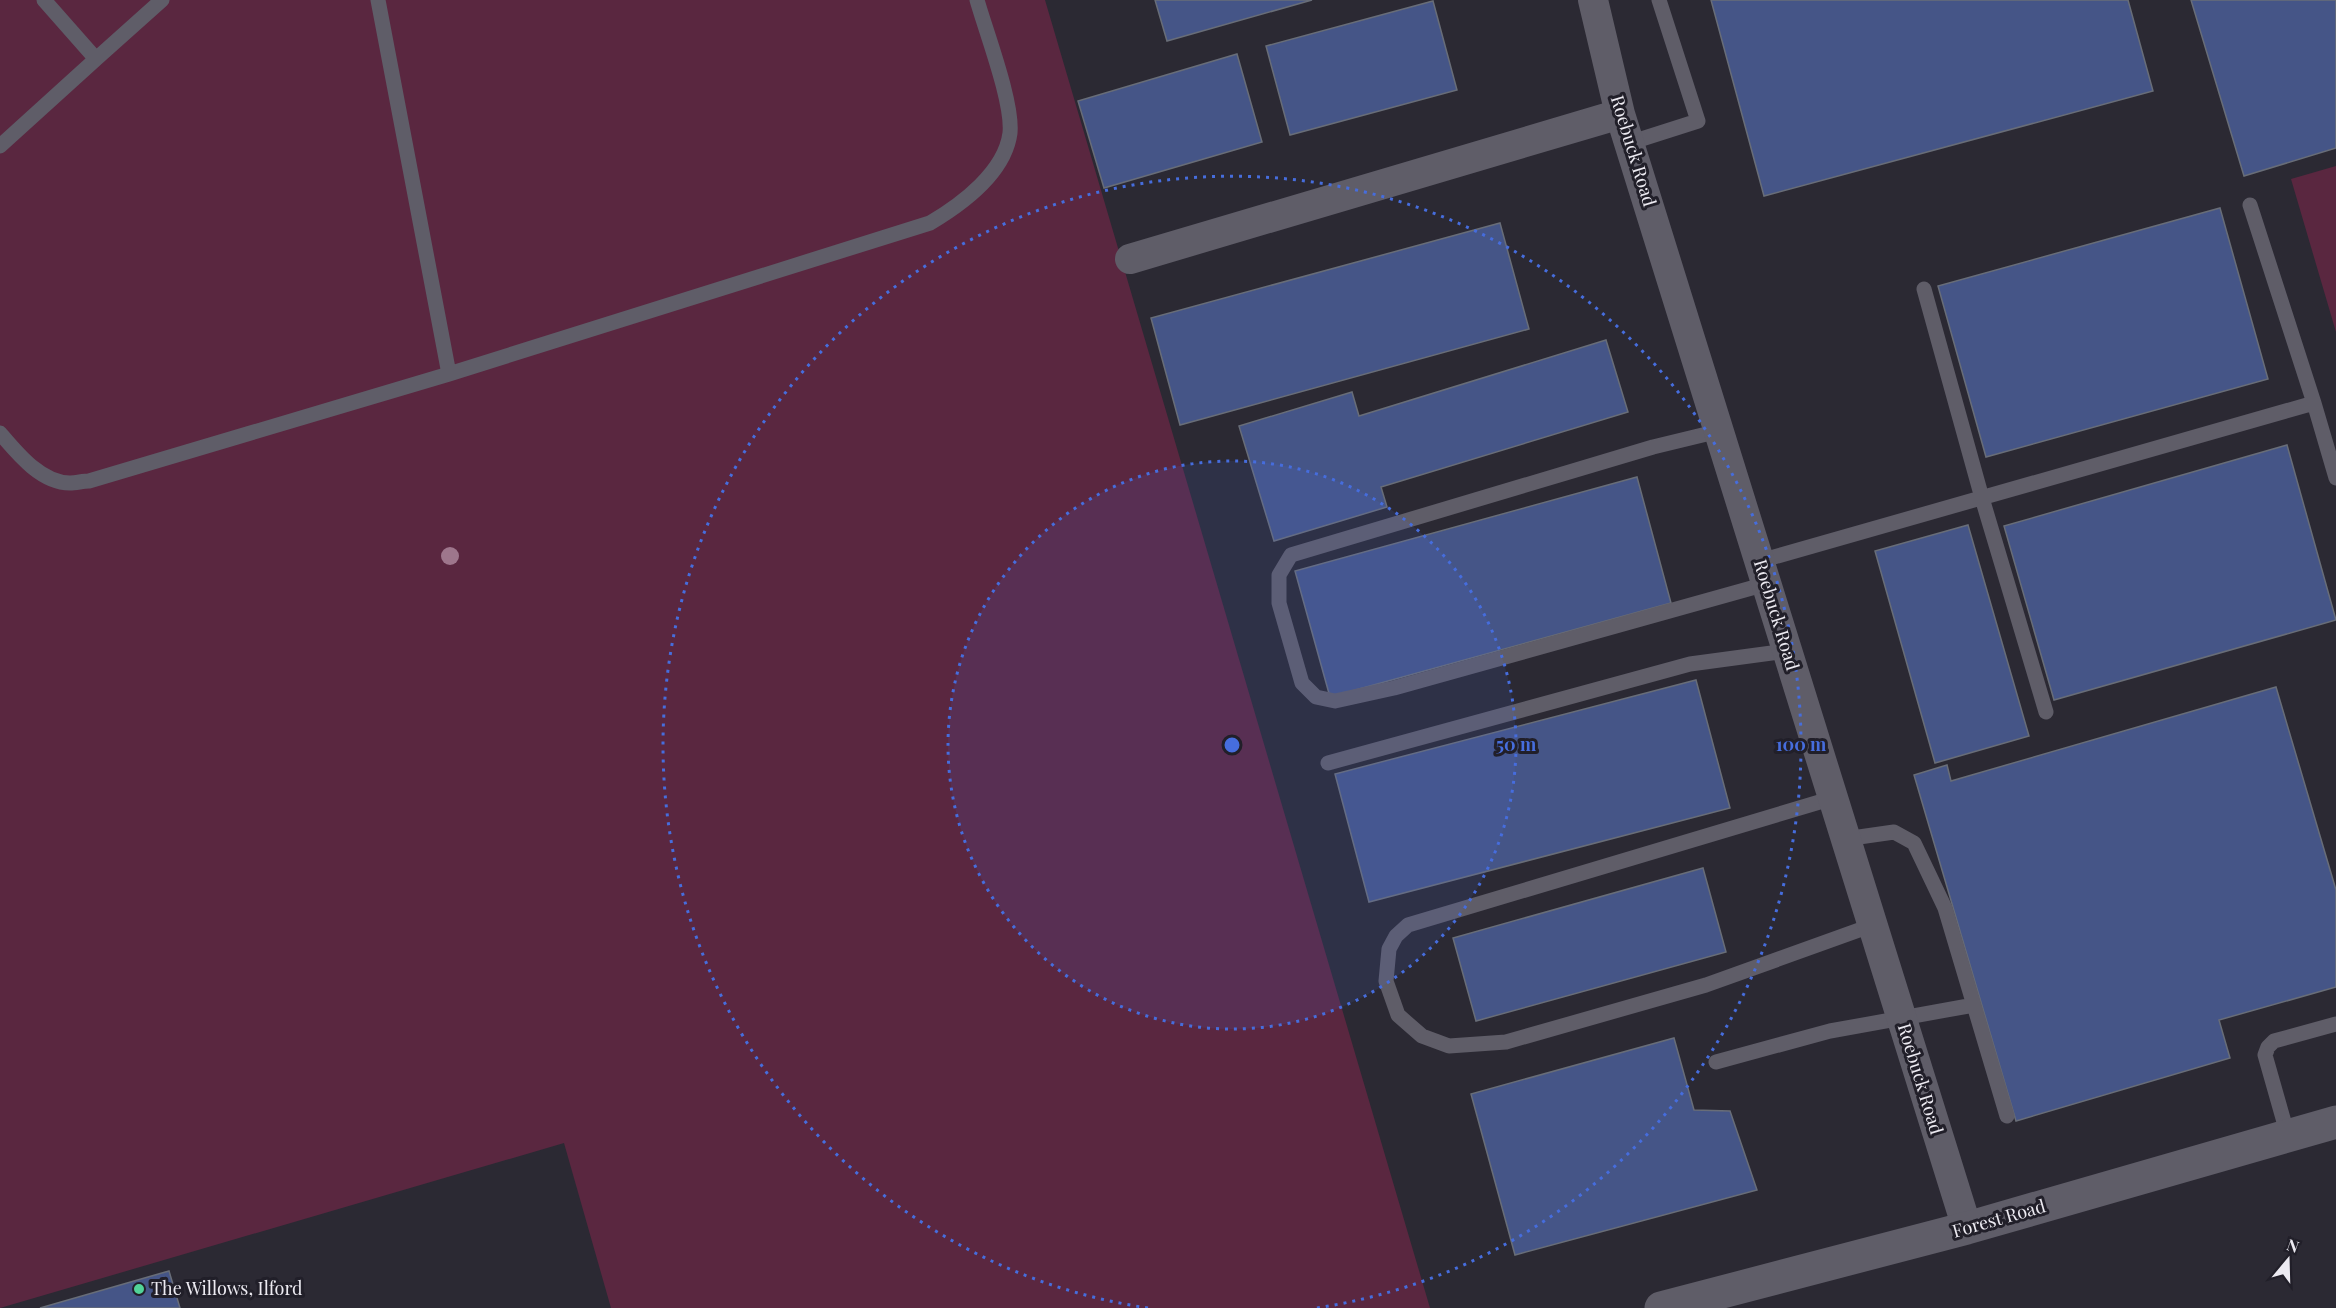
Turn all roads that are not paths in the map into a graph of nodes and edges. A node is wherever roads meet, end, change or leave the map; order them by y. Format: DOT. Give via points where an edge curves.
graph roads {
  1 [pos="44,0"];
  2 [pos="162,0"];
  3 [pos="378,0"];
  4 [pos="976,0"];
  5 [pos="1593,0"];
  6 [pos="1659,0"];
  7 [pos="96,59"];
  8 [pos="1620,114"];
  9 [pos="1629,143"];
  10 [pos="0,146"];
  11 [pos="2250,205"];
  12 [pos="1130,259"];
  13 [pos="1924,289"];
  14 [pos="449,374"];
  15 [pos="2314,403"];
  16 [pos="1719,431"];
  17 [pos="0,433"];
  18 [pos="2336,478"];
  19 [pos="1982,498"];
  20 [pos="1763,572"];
  21 [pos="1787,651"];
  22 [pos="2046,712"];
  23 [pos="1328,763"];
  24 [pos="1833,798"];
  25 [pos="1845,839"];
  26 [pos="1873,925"];
  27 [pos="1974,1005"];
  28 [pos="1902,1019"];
  29 [pos="2336,1024"];
  30 [pos="1716,1062"];
  31 [pos="2007,1116"];
  32 [pos="2336,1122"];
  33 [pos="2288,1136"];
  34 [pos="1967,1228"];
  35 [pos="1661,1308"];
  1 -- 7 [label="lane"];
  2 -- 7 [label="lane"];
  3 -- 14 [label="lane"];
  4 -- 14 [label="lane" via="1009,111 1010,132 1006,150 994,171 951,211 930,224"];
  5 -- 8 [label="street, Roebuck Road"];
  6 -- 9 [label="lane" via="1698,121"];
  7 -- 10 [label="lane"];
  8 -- 9 [label="street, Roebuck Road"];
  8 -- 12 [label="street"];
  9 -- 16 [label="street, Roebuck Road"];
  11 -- 15 [label="lane"];
  13 -- 19 [label="lane"];
  14 -- 17 [label="lane" via="89,481 67,483 43,474"];
  15 -- 18 [label="lane"];
  15 -- 19 [label="lane"];
  16 -- 20 [label="street, Roebuck Road"];
  16 -- 20 [label="lane" via="1291,555 1279,575 1279,603 1302,683 1316,697 1335,701 1394,688"];
  19 -- 20 [label="lane"];
  19 -- 22 [label="lane"];
  20 -- 21 [label="street, Roebuck Road"];
  21 -- 23 [label="lane" via="1690,664"];
  21 -- 24 [label="street, Roebuck Road"];
  24 -- 25 [label="street, Roebuck Road"];
  24 -- 26 [label="lane" via="1408,925 1389,949 1386,981 1398,1014 1422,1036 1449,1046 1506,1042 1706,984"];
  25 -- 26 [label="street, Roebuck Road"];
  25 -- 27 [label="lane" via="1894,832 1914,843 1945,908"];
  26 -- 28 [label="street, Roebuck Road"];
  27 -- 28 [label="lane"];
  27 -- 31 [label="lane"];
  28 -- 30 [label="lane" via="1830,1031"];
  28 -- 34 [label="street, Roebuck Road"];
  29 -- 33 [label="lane" via="2274,1041 2268,1047 2265,1055"];
  32 -- 33 [label="street, Forest Road"];
  33 -- 34 [label="street, Forest Road"];
  34 -- 35 [label="street, Forest Road"];
}
